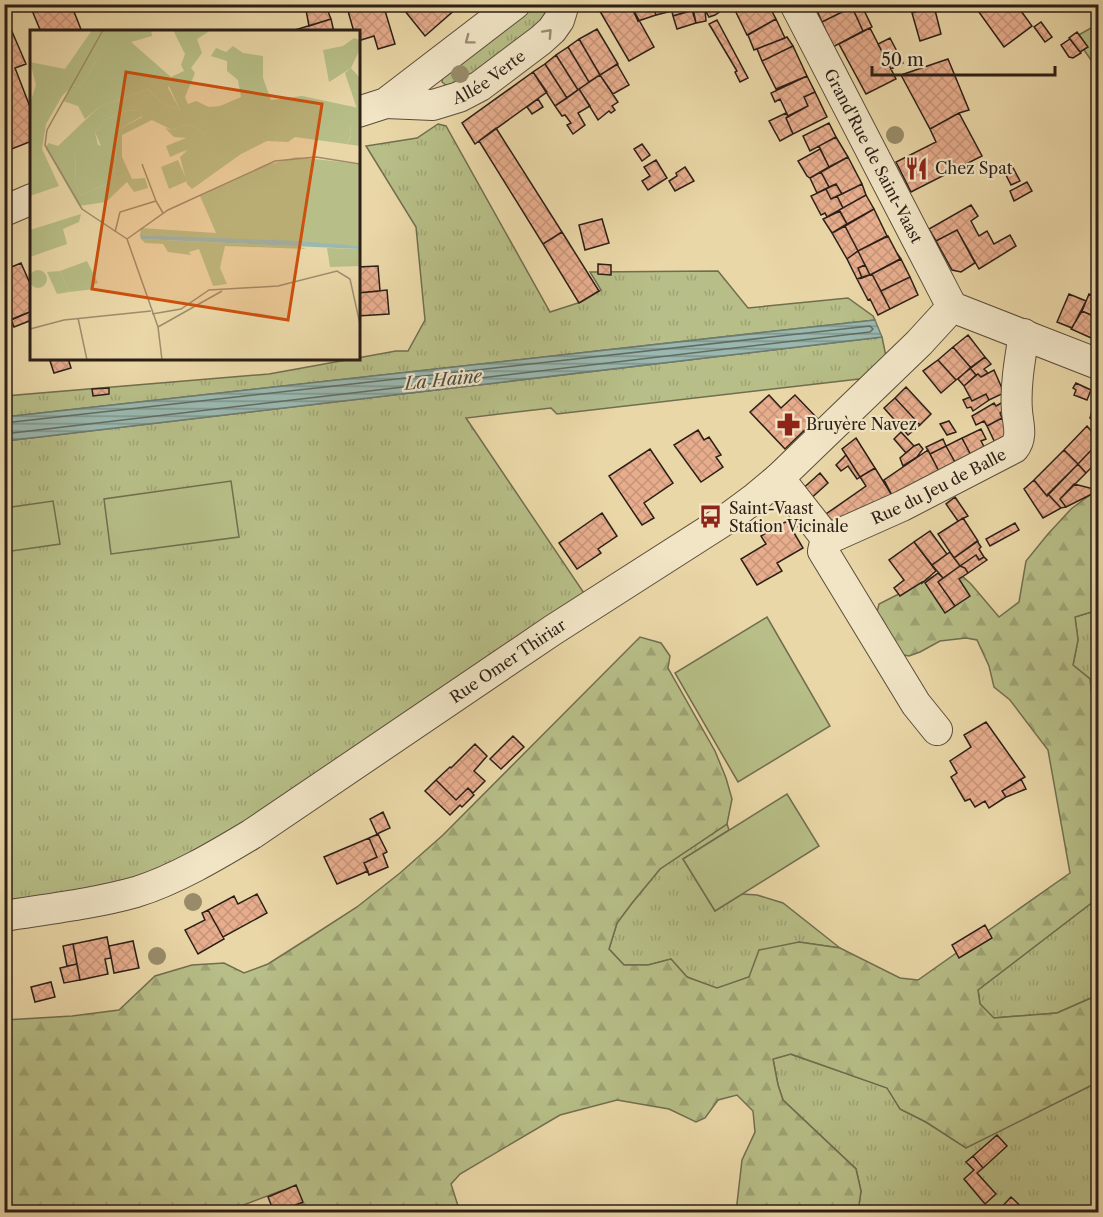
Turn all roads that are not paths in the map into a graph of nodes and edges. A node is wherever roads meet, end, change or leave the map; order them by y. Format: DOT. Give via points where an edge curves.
graph roads {
  1 [pos="515,4"];
  2 [pos="564,4"];
  3 [pos="795,4"];
  4 [pos="372,107"];
  5 [pos="30,200"];
  6 [pos="4,211"];
  7 [pos="952,307"];
  8 [pos="1024,334"];
  9 [pos="1098,364"];
  10 [pos="779,478"];
  11 [pos="825,538"];
  12 [pos="937,730"];
  13 [pos="4,916"];
  1 -- 4 [label="street, Allée Verte, one-way"];
  4 -- 2 [label="street, Allée Verte, one-way" via="433,105 480,87 552,30"];
  3 -- 7 [label="street, Grand'Rue de Saint-Vaast"];
  5 -- 6 [label="street"];
  7 -- 8 [label="street"];
  7 -- 10 [label="street, Rue Omer Thiriar"];
  8 -- 9 [label="street"];
  8 -- 11 [label="street, Rue du Jeu de Balle" via="1018,371 1020,437 1014,448 902,506"];
  10 -- 11 [label="street"];
  10 -- 13 [label="street, Rue Omer Thiriar" via="728,518 211,858 138,891"];
  11 -- 12 [label="street" via="823,551 916,704"];
}
